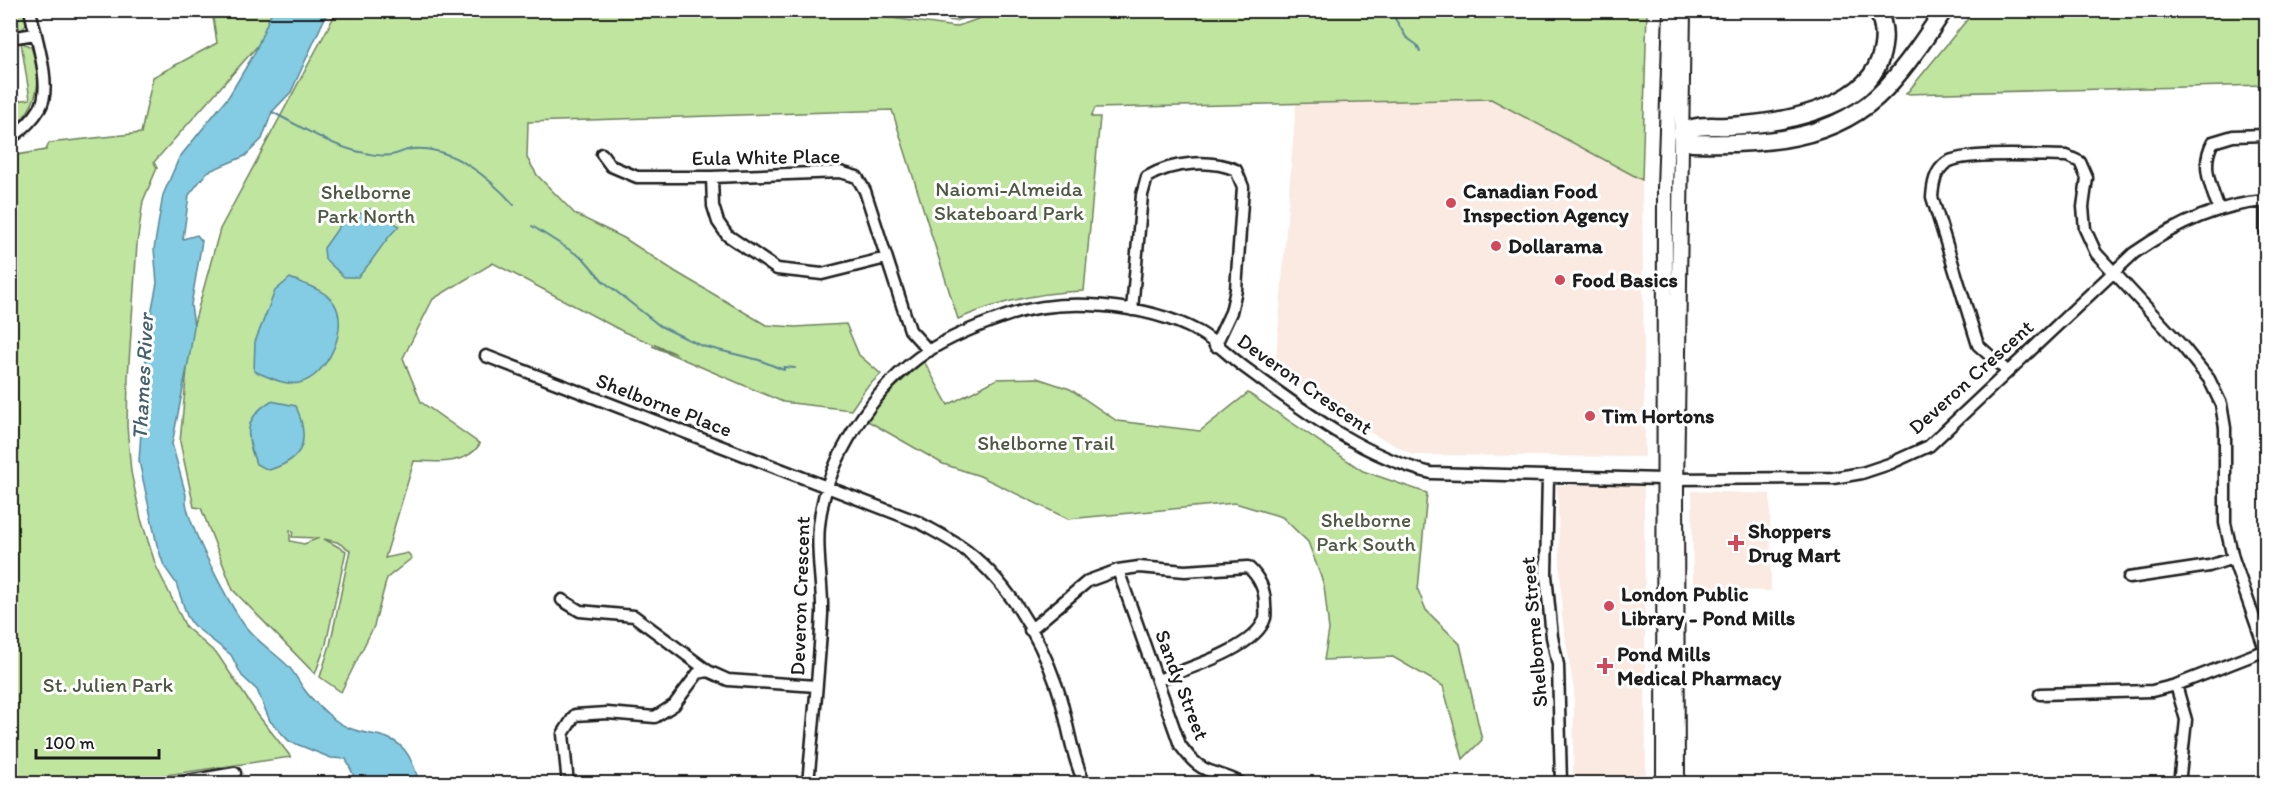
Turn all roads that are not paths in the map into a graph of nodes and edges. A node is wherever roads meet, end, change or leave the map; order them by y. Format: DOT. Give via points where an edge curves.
graph roads {
  1 [pos="30,10"];
  2 [pos="1671,10"];
  3 [pos="1683,10"];
  4 [pos="1877,10"];
  5 [pos="1944,10"];
  6 [pos="35,34"];
  7 [pos="10,38"];
  8 [pos="1674,134"];
  9 [pos="2266,135"];
  10 [pos="10,139"];
  11 [pos="602,154"];
  12 [pos="712,177"];
  13 [pos="2266,201"];
  14 [pos="2219,210"];
  15 [pos="2266,231"];
  16 [pos="886,258"];
  17 [pos="2114,274"];
  18 [pos="1132,310"];
  19 [pos="1215,346"];
  20 [pos="929,351"];
  21 [pos="486,356"];
  22 [pos="2007,371"];
  23 [pos="1548,476"];
  24 [pos="1670,478"];
  25 [pos="828,489"];
  26 [pos="2233,558"];
  27 [pos="1118,570"];
  28 [pos="2129,578"];
  29 [pos="562,600"];
  30 [pos="1030,630"];
  31 [pos="2266,651"];
  32 [pos="708,671"];
  33 [pos="1158,680"];
  34 [pos="2176,685"];
  35 [pos="816,686"];
  36 [pos="2040,694"];
  37 [pos="235,774"];
  38 [pos="171,783"];
  39 [pos="568,783"];
  40 [pos="756,783"];
  41 [pos="783,783"];
  42 [pos="808,783"];
  43 [pos="1085,783"];
  44 [pos="1242,783"];
  45 [pos="1561,783"];
  46 [pos="1664,783"];
  47 [pos="1677,783"];
  48 [pos="2179,783"];
  1 -- 6 [label="street"];
  2 -- 8 [label="main road"];
  3 -- 8 [label="main road"];
  4 -- 8 [label="highway" via="1884,34 1882,54 1875,72 1853,94 1801,115 1756,124 1692,127"];
  5 -- 8 [label="highway" via="1885,89 1832,125 1805,135 1757,144 1692,143"];
  6 -- 7 [label="street"];
  6 -- 10 [label="street" via="46,85 42,106"];
  8 -- 24 [label="main road"];
  9 -- 14 [label="street" via="2233,136 2213,142 2206,154 2207,173"];
  11 -- 12 [label="street, Eula White Place" via="611,166 637,177"];
  12 -- 16 [label="street, Eula White Place" via="840,172 857,177 866,190"];
  12 -- 16 [label="street" via="718,222 728,235 777,269 822,274"];
  13 -- 14 [label="street, Deveron Crescent" via="2233,204"];
  13 -- 15 [label="street"];
  14 -- 17 [label="street, Deveron Crescent" via="2153,240"];
  16 -- 20 [label="street, Eula White Place" via="910,330"];
  17 -- 22 [label="street, Deveron Crescent"];
  17 -- 22 [label="street" via="2096,253 2085,229 2087,178 2080,162 2067,156 1963,157 1946,163 1936,174 1932,196 1978,345"];
  17 -- 26 [label="street" via="2184,348 2209,379 2221,404 2225,428 2225,523"];
  18 -- 19 [label="street, Deveron Crescent" via="1199,332"];
  18 -- 19 [label="street" via="1147,177 1168,166 1222,164 1236,170 1243,187 1236,290 1231,312"];
  18 -- 20 [label="street, Deveron Crescent" via="1082,303 1023,309 964,331"];
  19 -- 23 [label="street, Deveron Crescent" via="1331,431 1408,467 1431,473"];
  20 -- 25 [label="street, Deveron Crescent" via="871,403 843,449"];
  21 -- 25 [label="street, Shelborne Place"];
  22 -- 24 [label="street, Deveron Crescent" via="1929,446 1862,473 1833,478"];
  23 -- 24 [label="street, Deveron Crescent"];
  23 -- 45 [label="street, Shelborne Street" via="1546,584 1558,665"];
  24 -- 46 [label="main road"];
  24 -- 47 [label="main road"];
  25 -- 30 [label="street" via="918,522 960,546 988,571"];
  25 -- 35 [label="street, Deveron Crescent" via="819,524 822,614"];
  26 -- 28 [label="street" via="2209,566"];
  26 -- 31 [label="street"];
  27 -- 30 [label="street" via="1088,581"];
  27 -- 33 [label="street, Sandy Street"];
  27 -- 33 [label="street" via="1248,567 1258,577 1265,598 1265,619 1254,635 1215,658"];
  29 -- 32 [label="street" via="580,611 634,616"];
  30 -- 43 [label="street" via="1057,688 1075,764"];
  31 -- 34 [label="street"];
  32 -- 35 [label="street" via="728,680"];
  32 -- 39 [label="street" via="698,673 674,705 654,717 575,715 562,734"];
  33 -- 44 [label="street, Sandy Street" via="1180,745 1192,760 1205,770"];
  34 -- 36 [label="street" via="2132,693"];
  34 -- 48 [label="street" via="2186,720"];
  35 -- 42 [label="street, Deveron Crescent"];
  37 -- 38 [label="street"];
  40 -- 41 [label="street"];
}
